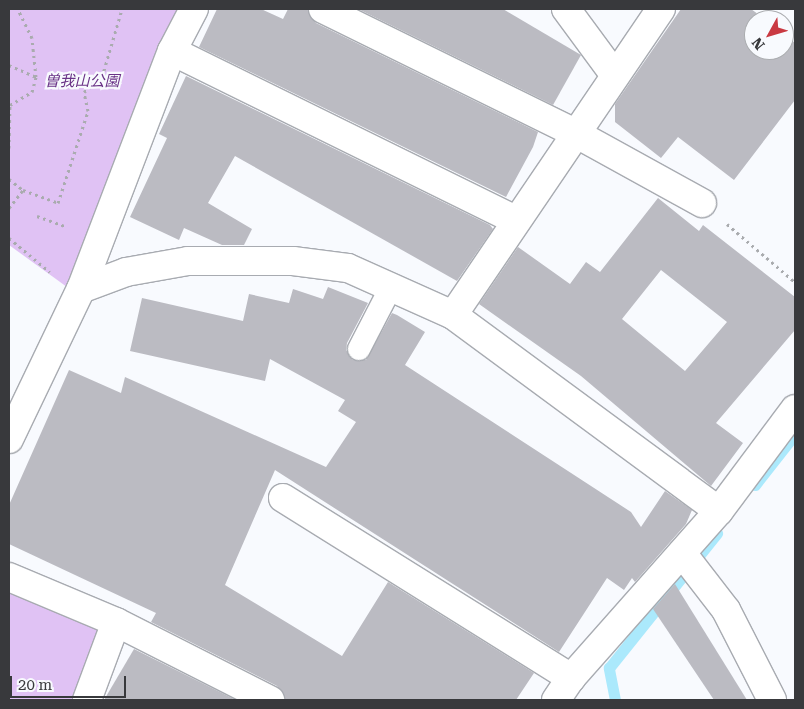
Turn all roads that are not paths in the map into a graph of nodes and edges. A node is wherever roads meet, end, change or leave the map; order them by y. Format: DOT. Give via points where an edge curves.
graph roads {
  1 [pos="194,9"];
  2 [pos="323,9"];
  3 [pos="566,9"];
  4 [pos="661,9"];
  5 [pos="172,51"];
  6 [pos="614,74"];
  7 [pos="575,133"];
  8 [pos="702,203"];
  9 [pos="516,220"];
  10 [pos="392,285"];
  11 [pos="79,292"];
  12 [pos="453,315"];
  13 [pos="359,349"];
  14 [pos="795,409"];
  15 [pos="9,439"];
  16 [pos="283,498"];
  17 [pos="719,511"];
  18 [pos="682,553"];
  19 [pos="9,577"];
  20 [pos="116,622"];
  21 [pos="571,678"];
  22 [pos="87,700"];
  23 [pos="270,700"];
  24 [pos="556,700"];
  25 [pos="772,700"];
  1 -- 5 [label="street"];
  2 -- 7 [label="street"];
  3 -- 6 [label="street"];
  4 -- 6 [label="street"];
  5 -- 9 [label="street"];
  5 -- 11 [label="street"];
  6 -- 7 [label="street"];
  7 -- 8 [label="street"];
  7 -- 9 [label="street"];
  9 -- 12 [label="street"];
  10 -- 11 [label="street" via="348,268 293,261 188,261 126,272"];
  10 -- 12 [label="street"];
  10 -- 13 [label="lane"];
  11 -- 15 [label="street"];
  12 -- 17 [label="street"];
  14 -- 17 [label="street"];
  16 -- 21 [label="street"];
  17 -- 18 [label="street"];
  18 -- 21 [label="street"];
  18 -- 25 [label="street" via="726,610"];
  19 -- 20 [label="street"];
  20 -- 22 [label="street"];
  20 -- 23 [label="street"];
  21 -- 24 [label="street"];
}
